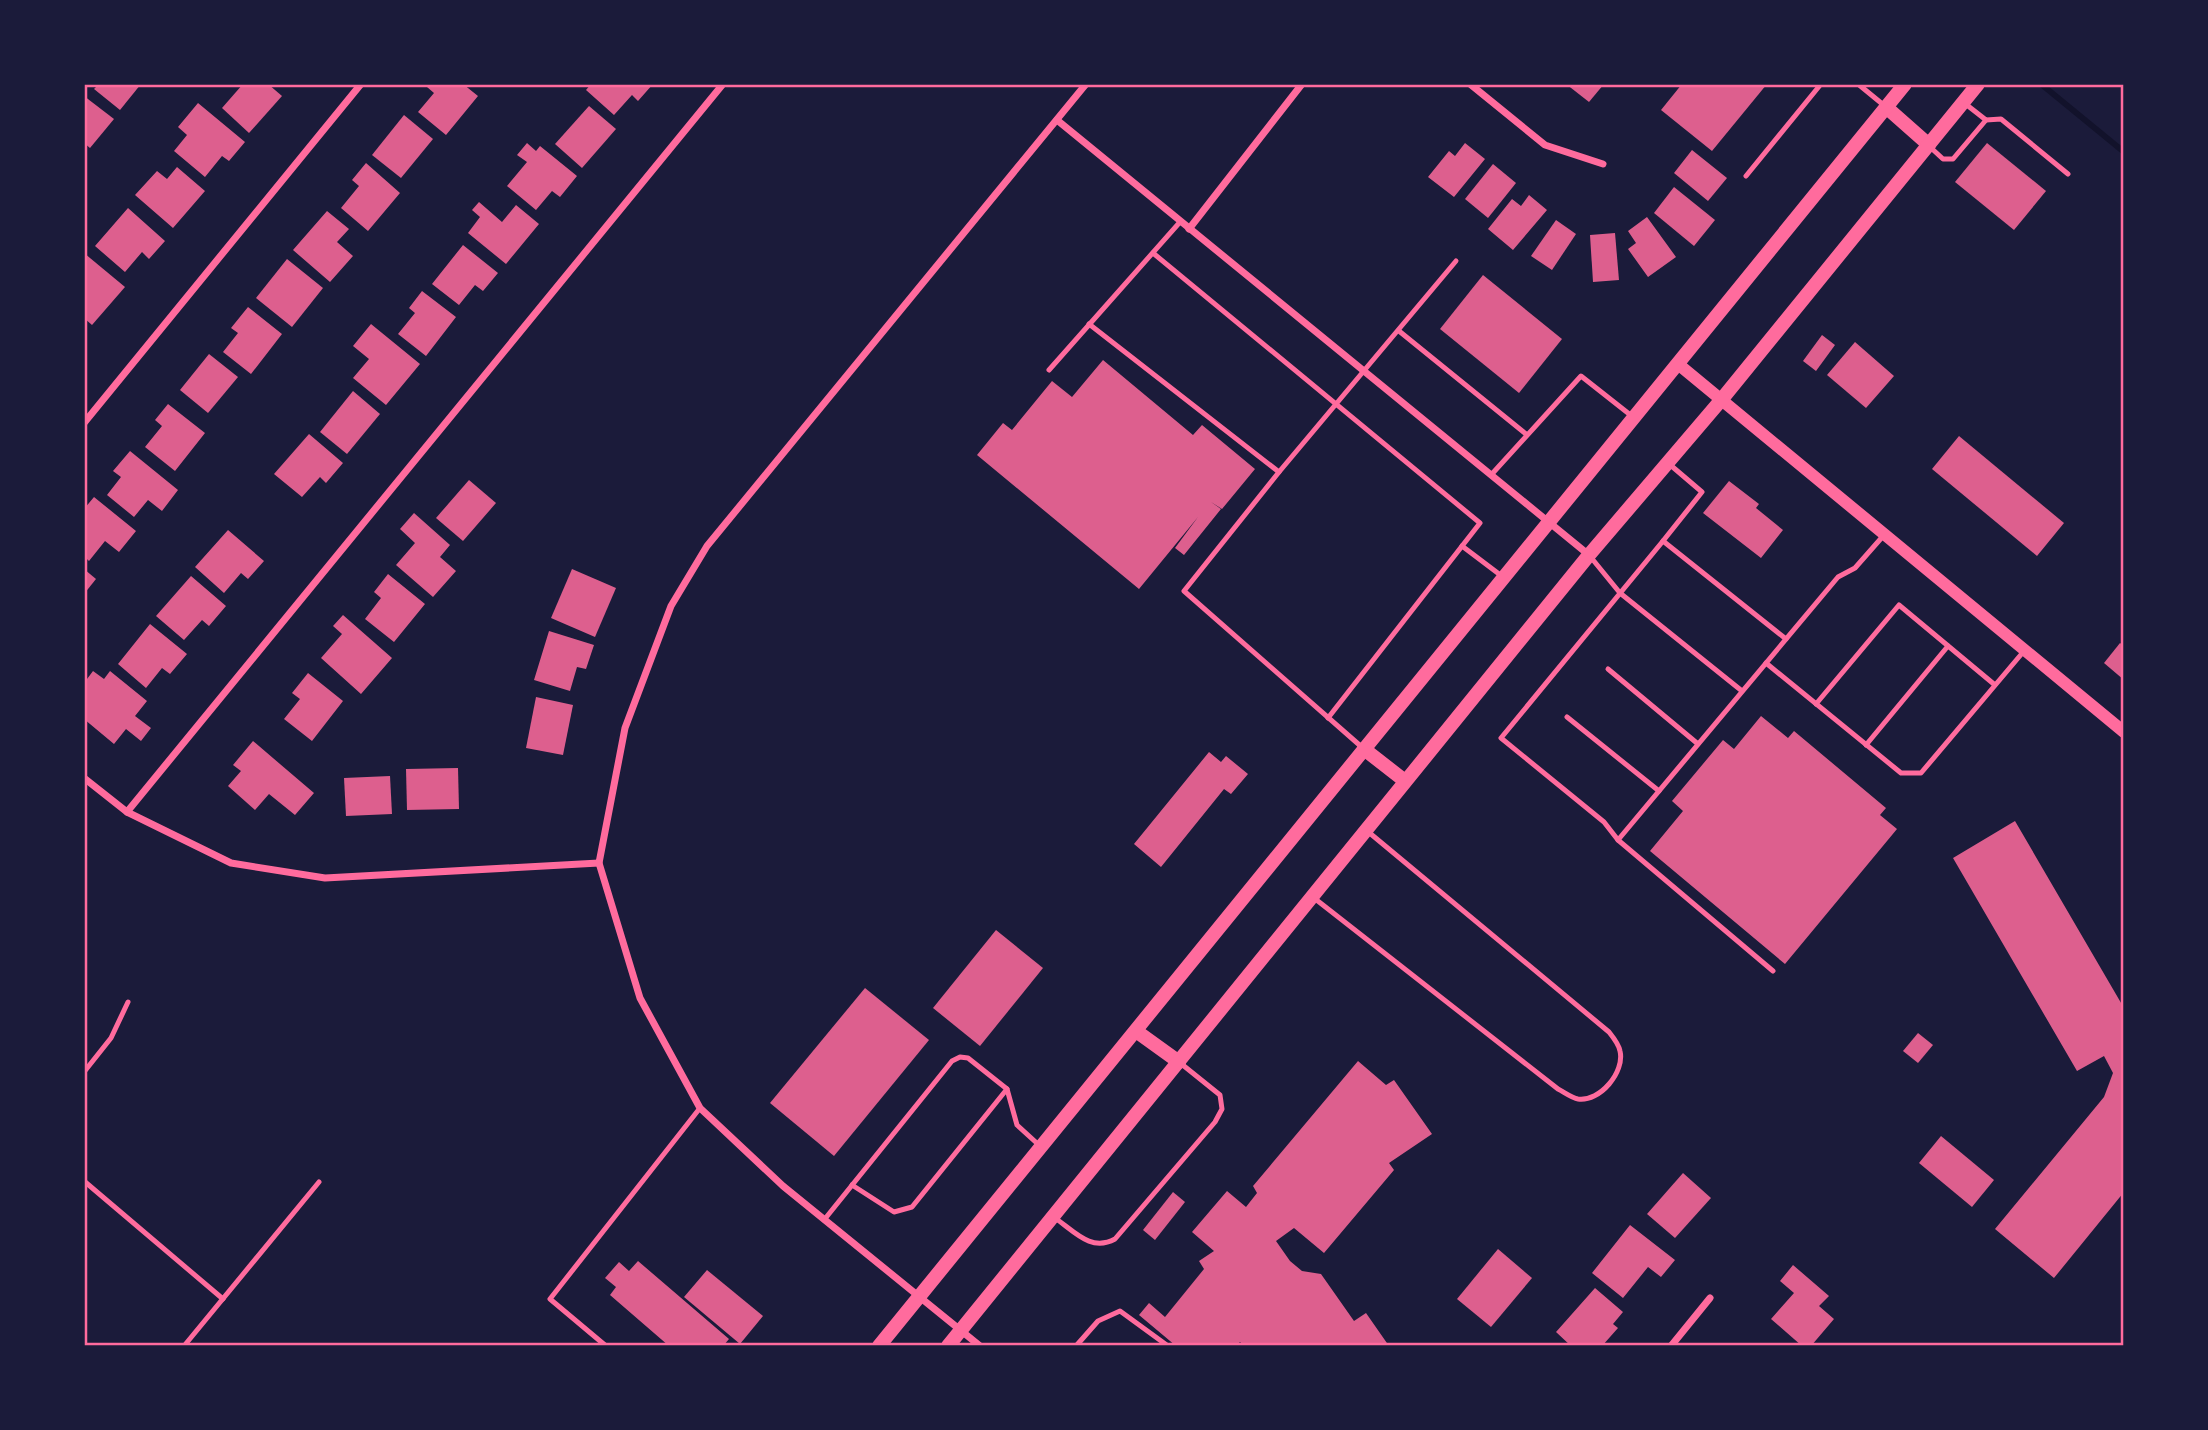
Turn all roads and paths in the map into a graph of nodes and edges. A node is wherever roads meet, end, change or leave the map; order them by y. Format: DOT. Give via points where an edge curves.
graph roads {
  1 [pos="361,84"];
  2 [pos="723,84"];
  3 [pos="1086,84"];
  4 [pos="1302,84"];
  5 [pos="1470,84"];
  6 [pos="1821,84"];
  7 [pos="1857,84"];
  8 [pos="1905,84"];
  9 [pos="1978,84"];
  10 [pos="1963,102"];
  11 [pos="1886,107"];
  12 [pos="1057,120"];
  13 [pos="1986,120"];
  14 [pos="1929,145"];
  15 [pos="1603,164"];
  16 [pos="2068,174"];
  17 [pos="1746,176"];
  18 [pos="1180,222"];
  19 [pos="1189,229"];
  20 [pos="1153,253"];
  21 [pos="1456,261"];
  22 [pos="1089,324"];
  23 [pos="1399,331"];
  24 [pos="1678,364"];
  25 [pos="1049,370"];
  26 [pos="1364,372"];
  27 [pos="1722,399"];
  28 [pos="1336,404"];
  29 [pos="1633,417"];
  30 [pos="84,423"];
  31 [pos="1526,434"];
  32 [pos="1668,463"];
  33 [pos="1279,472"];
  34 [pos="1492,475"];
  35 [pos="1548,522"];
  36 [pos="1884,534"];
  37 [pos="1663,541"];
  38 [pos="1462,546"];
  39 [pos="1589,555"];
  40 [pos="1503,577"];
  41 [pos="1620,593"];
  42 [pos="1786,639"];
  43 [pos="1948,646"];
  44 [pos="2026,649"];
  45 [pos="1766,663"];
  46 [pos="1608,670"];
  47 [pos="1995,685"];
  48 [pos="1742,691"];
  49 [pos="1816,704"];
  50 [pos="1567,717"];
  51 [pos="1328,718"];
  52 [pos="2124,732"];
  53 [pos="1698,744"];
  54 [pos="1866,745"];
  55 [pos="1364,749"];
  56 [pos="84,778"];
  57 [pos="1405,782"];
  58 [pos="1658,791"];
  59 [pos="127,812"];
  60 [pos="1366,830"];
  61 [pos="1618,840"];
  62 [pos="599,863"];
  63 [pos="1312,897"];
  64 [pos="1773,971"];
  65 [pos="128,1002"];
  66 [pos="1136,1031"];
  67 [pos="1179,1062"];
  68 [pos="84,1072"];
  69 [pos="1007,1089"];
  70 [pos="700,1108"];
  71 [pos="1041,1147"];
  72 [pos="84,1181"];
  73 [pos="319,1182"];
  74 [pos="852,1185"];
  75 [pos="1053,1217"];
  76 [pos="824,1220"];
  77 [pos="918,1298"];
  78 [pos="1710,1298"];
  79 [pos="223,1299"];
  80 [pos="961,1330"];
  81 [pos="184,1346"];
  82 [pos="606,1346"];
  83 [pos="878,1346"];
  84 [pos="948,1346"];
  85 [pos="980,1346"];
  86 [pos="1076,1346"];
  87 [pos="1168,1346"];
  88 [pos="1671,1346"];
  1 -- 30 [label="street"];
  2 -- 59 [label="street"];
  3 -- 12 [label="street"];
  4 -- 19 [label="street"];
  5 -- 15 [label="street" via="1545,145"];
  6 -- 17 [label="lane"];
  7 -- 11 [label="lane"];
  8 -- 11 [label="main road"];
  9 -- 10 [label="main road"];
  10 -- 13 [label="lane"];
  10 -- 14 [label="main road"];
  11 -- 14 [label="main road"];
  11 -- 24 [label="main road"];
  12 -- 18 [label="street"];
  12 -- 62 [label="street" via="708,547 671,606 625,729"];
  13 -- 14 [label="lane" via="1953,159 1943,159"];
  13 -- 16 [label="lane" via="2001,119"];
  14 -- 27 [label="main road"];
  18 -- 19 [label="street"];
  18 -- 20 [label="lane"];
  19 -- 26 [label="street"];
  20 -- 22 [label="lane"];
  20 -- 28 [label="lane"];
  21 -- 23 [label="lane"];
  22 -- 25 [label="lane"];
  22 -- 33 [label="lane"];
  23 -- 26 [label="lane"];
  23 -- 31 [label="lane"];
  24 -- 27 [label="street"];
  24 -- 29 [label="main road"];
  26 -- 28 [label="lane"];
  26 -- 34 [label="street"];
  27 -- 32 [label="main road"];
  27 -- 36 [label="street"];
  28 -- 33 [label="lane"];
  28 -- 38 [label="lane" via="1480,523"];
  29 -- 31 [label="lane" via="1581,376"];
  29 -- 35 [label="main road"];
  31 -- 34 [label="lane"];
  32 -- 37 [label="lane" via="1702,492"];
  32 -- 39 [label="main road"];
  33 -- 51 [label="lane" via="1184,591"];
  34 -- 35 [label="street"];
  35 -- 39 [label="street"];
  35 -- 40 [label="main road"];
  36 -- 42 [label="lane" via="1856,568 1838,577"];
  36 -- 44 [label="street"];
  37 -- 41 [label="lane"];
  37 -- 42 [label="lane"];
  38 -- 40 [label="lane"];
  38 -- 51 [label="lane"];
  39 -- 41 [label="lane"];
  39 -- 57 [label="main road"];
  40 -- 55 [label="main road"];
  41 -- 48 [label="lane"];
  41 -- 61 [label="lane" via="1501,738 1604,822"];
  42 -- 45 [label="lane"];
  43 -- 47 [label="lane"];
  43 -- 49 [label="lane" via="1899,605"];
  43 -- 54 [label="lane"];
  44 -- 47 [label="lane"];
  44 -- 52 [label="street"];
  45 -- 48 [label="lane"];
  45 -- 49 [label="lane"];
  46 -- 53 [label="lane"];
  47 -- 54 [label="lane" via="1921,773 1901,773"];
  48 -- 53 [label="lane"];
  49 -- 54 [label="lane"];
  50 -- 58 [label="lane"];
  51 -- 55 [label="lane"];
  53 -- 58 [label="lane"];
  55 -- 57 [label="main road"];
  55 -- 66 [label="main road"];
  56 -- 59 [label="street"];
  57 -- 60 [label="main road"];
  58 -- 61 [label="lane"];
  59 -- 62 [label="street" via="231,863 326,878"];
  60 -- 63 [label="main road"];
  60 -- 63 [label="lane" via="1609,1032 1620,1051 1620,1067 1610,1082 1598,1095 1578,1099 1558,1089"];
  61 -- 64 [label="lane"];
  62 -- 70 [label="street" via="640,998"];
  63 -- 67 [label="main road"];
  65 -- 68 [label="lane" via="111,1038"];
  66 -- 67 [label="main road"];
  66 -- 71 [label="main road"];
  67 -- 75 [label="main road"];
  67 -- 75 [label="lane" via="1220,1095 1222,1109 1215,1122 1105,1245 1092,1245"];
  69 -- 71 [label="lane" via="1017,1125"];
  69 -- 74 [label="lane" via="912,1207 894,1212"];
  69 -- 74 [label="lane" via="968,1058 960,1057"];
  70 -- 76 [label="street"];
  70 -- 82 [label="lane" via="550,1299"];
  71 -- 77 [label="main road"];
  72 -- 79 [label="lane"];
  73 -- 79 [label="lane"];
  74 -- 76 [label="lane"];
  75 -- 80 [label="main road"];
  76 -- 77 [label="street"];
  77 -- 80 [label="street"];
  77 -- 83 [label="main road"];
  78 -- 88 [label="street"];
  79 -- 81 [label="lane"];
  80 -- 84 [label="main road"];
  80 -- 85 [label="street"];
  86 -- 87 [label="lane" via="1098,1321 1120,1311"];
}
